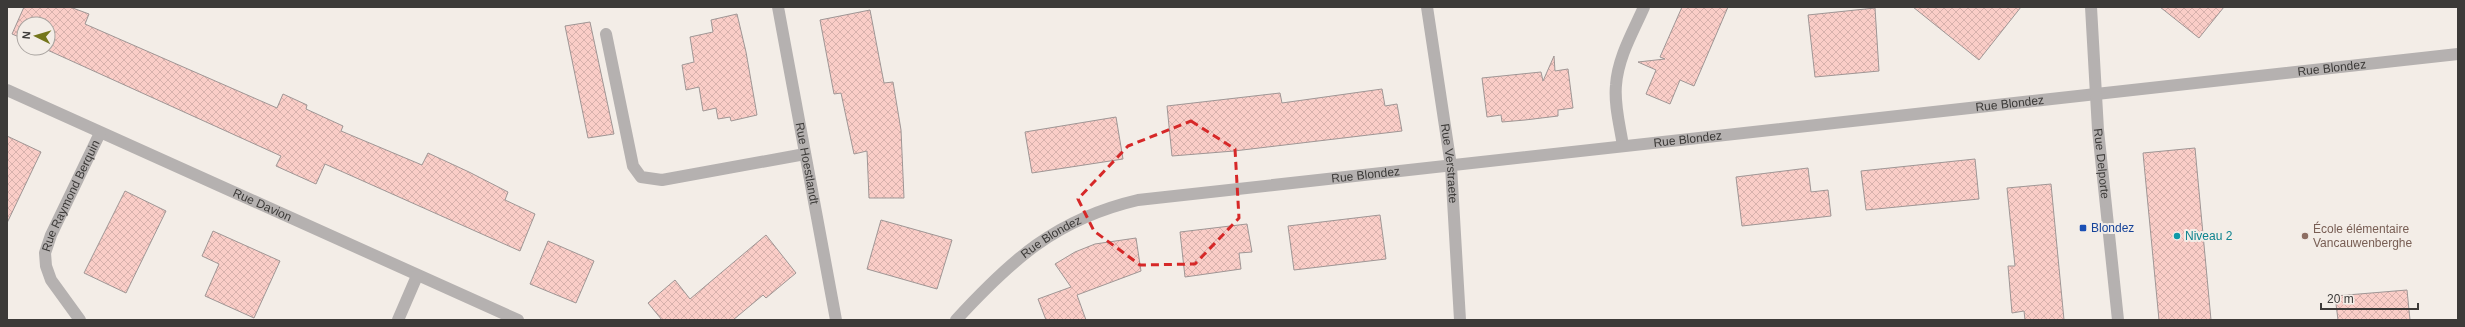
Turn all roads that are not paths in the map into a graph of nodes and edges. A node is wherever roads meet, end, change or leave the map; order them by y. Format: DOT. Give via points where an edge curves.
graph roads {
  1 [pos="778,7"];
  2 [pos="1427,7"];
  3 [pos="1644,7"];
  4 [pos="2091,7"];
  5 [pos="606,34"];
  6 [pos="2458,54"];
  7 [pos="7,90"];
  8 [pos="2096,93"];
  9 [pos="100,133"];
  10 [pos="1623,146"];
  11 [pos="805,154"];
  12 [pos="1451,166"];
  13 [pos="417,276"];
  14 [pos="80,320"];
  15 [pos="398,320"];
  16 [pos="518,320"];
  17 [pos="836,320"];
  18 [pos="956,320"];
  19 [pos="1460,320"];
  20 [pos="2118,320"];
  1 -- 11 [label="street, Rue Hoestlandt"];
  2 -- 12 [label="street, Rue Verstraete"];
  3 -- 10 [label="street" via="1617,74 1616,97"];
  4 -- 8 [label="street, Rue Delporte"];
  5 -- 11 [label="street" via="633,166 641,177 662,180"];
  6 -- 8 [label="street, Rue Blondez"];
  7 -- 9 [label="street, Rue Davion"];
  8 -- 10 [label="street, Rue Blondez"];
  8 -- 20 [label="street, Rue Delporte"];
  9 -- 13 [label="street, Rue Davion"];
  9 -- 14 [label="street, Rue Raymond Berquin" via="51,235 45,253 51,280"];
  10 -- 12 [label="street, Rue Blondez"];
  11 -- 17 [label="street, Rue Hoestlandt"];
  12 -- 18 [label="street, Rue Blondez" via="1156,197 1124,203 1072,223 1036,244 1008,267"];
  12 -- 19 [label="street, Rue Verstraete"];
  13 -- 15 [label="street"];
  13 -- 16 [label="street, Rue Davion"];
}
